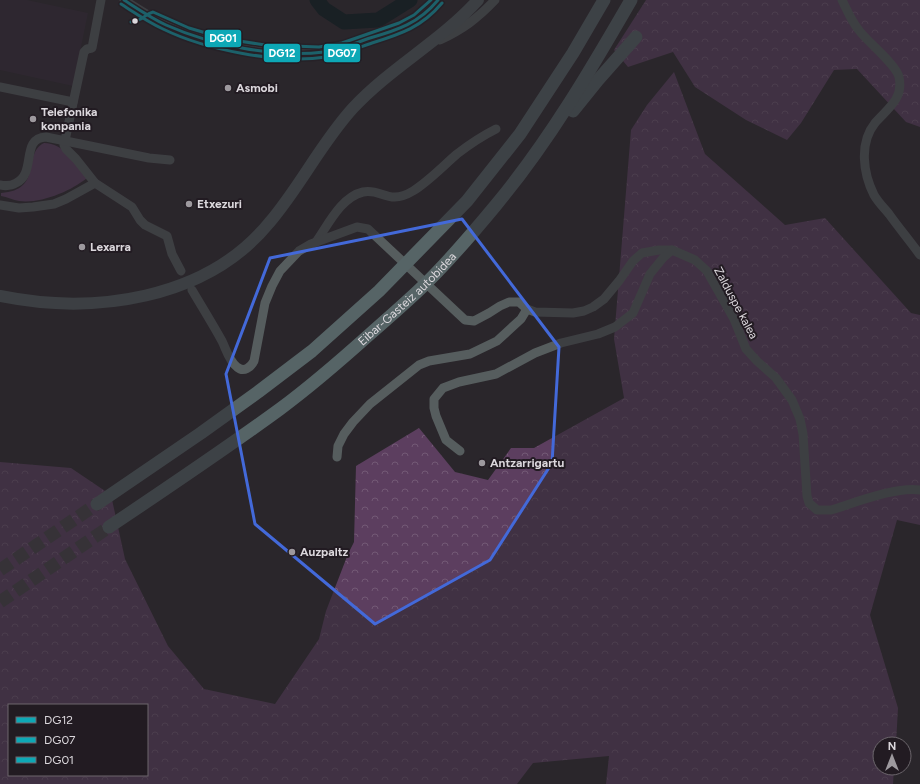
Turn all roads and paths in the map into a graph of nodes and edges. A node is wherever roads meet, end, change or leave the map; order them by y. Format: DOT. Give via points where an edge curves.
graph roads {
  1 [pos="101,0"];
  2 [pos="124,0"];
  3 [pos="438,0"];
  4 [pos="478,0"];
  5 [pos="495,0"];
  6 [pos="604,0"];
  7 [pos="631,0"];
  8 [pos="842,0"];
  9 [pos="636,38"];
  10 [pos="426,47"];
  11 [pos="0,87"];
  12 [pos="73,102"];
  13 [pos="556,124"];
  14 [pos="496,129"];
  15 [pos="64,141"];
  16 [pos="170,160"];
  17 [pos="95,183"];
  18 [pos="0,185"];
  19 [pos="0,205"];
  20 [pos="316,242"];
  21 [pos="672,250"];
  22 [pos="920,255"];
  23 [pos="181,271"];
  24 [pos="192,290"];
  25 [pos="0,296"];
  26 [pos="527,309"];
  27 [pos="460,451"];
  28 [pos="337,457"];
  29 [pos="920,490"];
  30 [pos="97,504"];
  31 [pos="109,527"];
  1 -- 12 [label="street" via="92,48 84,52"];
  2 -- 3 [label="street" via="166,25 197,36 230,45 294,53 325,52 404,28 422,17"];
  4 -- 10 [label="main road"];
  5 -- 10 [label="street" via="462,30"];
  6 -- 30 [label="highway, Eibar-Gasteiz autobidea" via="520,134 467,201 379,291 312,351 258,392"];
  7 -- 13 [label="highway, Eibar-Gasteiz autobidea"];
  8 -- 22 [label="street" via="858,30 891,64 899,76 895,103 868,134 865,171 874,195"];
  9 -- 13 [label="highway" via="569,116"];
  10 -- 25 [label="main road" via="388,76 353,108 270,223 241,251 211,272 182,285 115,301 44,303"];
  11 -- 12 [label="street"];
  12 -- 15 [label="street"];
  13 -- 31 [label="highway, Eibar-Gasteiz autobidea" via="497,204 462,245 413,295 281,408"];
  14 -- 20 [label="street" via="475,140 414,191 401,197 389,198 364,192 352,196 340,207"];
  15 -- 16 [label="street"];
  15 -- 17 [label="street" via="66,150"];
  15 -- 18 [label="street" via="46,137 36,139 31,147 25,176 13,184"];
  17 -- 19 [label="street" via="54,204 33,208"];
  17 -- 23 [label="street" via="132,207 145,225 167,236 172,254"];
  20 -- 24 [label="street" via="299,252 276,277 262,314 254,361 248,369 242,370 232,361"];
  20 -- 26 [label="street, Zalduspe kalea" via="357,227 368,229 465,320 474,321 509,302 519,302"];
  21 -- 26 [label="street, Zalduspe kalea" via="652,251 638,256 604,299 584,311 550,313"];
  21 -- 27 [label="street" via="650,274 633,313 615,327 560,343 496,374 443,388 434,398 436,416 446,440"];
  21 -- 29 [label="street, Zalduspe kalea" via="695,260 707,271 734,319 746,349 776,378 792,400 803,434 806,491 813,508 831,510 890,492"];
  26 -- 28 [label="street" via="521,319 497,341 470,354 419,365 370,404 353,422 338,446"];
}
